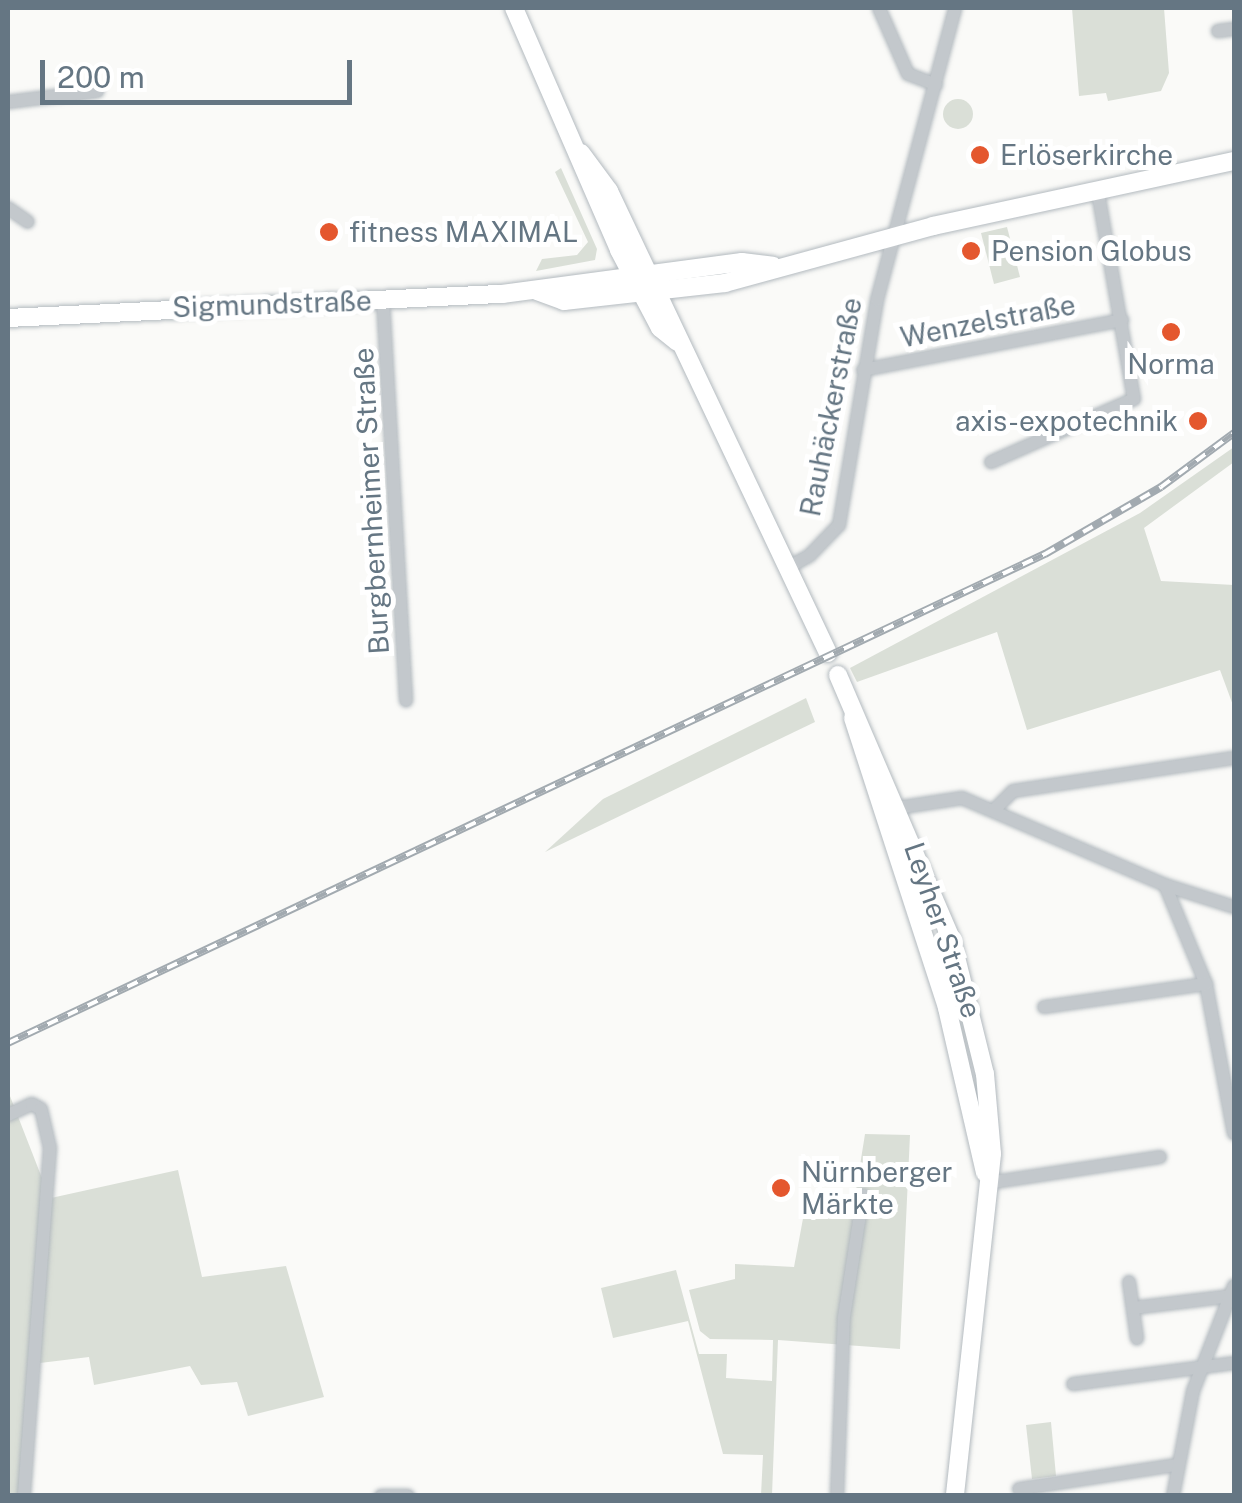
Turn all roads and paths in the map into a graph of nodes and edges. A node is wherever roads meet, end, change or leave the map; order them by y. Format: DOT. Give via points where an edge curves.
graph roads {
  1 [pos="514,8"];
  2 [pos="880,8"];
  3 [pos="956,8"];
  4 [pos="1234,30"];
  5 [pos="1218,31"];
  6 [pos="936,85"];
  7 [pos="97,91"];
  8 [pos="8,102"];
  9 [pos="1234,161"];
  10 [pos="1097,188"];
  11 [pos="8,208"];
  12 [pos="28,222"];
  13 [pos="896,236"];
  14 [pos="773,266"];
  15 [pos="640,275"];
  16 [pos="537,291"];
  17 [pos="649,293"];
  18 [pos="383,300"];
  19 [pos="8,318"];
  20 [pos="1122,320"];
  21 [pos="863,370"];
  22 [pos="990,462"];
  23 [pos="786,568"];
  24 [pos="828,652"];
  25 [pos="406,700"];
  26 [pos="1234,758"];
  27 [pos="898,806"];
  28 [pos="994,810"];
  29 [pos="879,812"];
  30 [pos="1165,885"];
  31 [pos="1234,908"];
  32 [pos="1206,984"];
  33 [pos="1044,1007"];
  34 [pos="8,1115"];
  35 [pos="1234,1134"];
  36 [pos="1160,1158"];
  37 [pos="988,1183"];
  38 [pos="863,1195"];
  39 [pos="1130,1282"];
  40 [pos="1233,1291"];
  41 [pos="1133,1308"];
  42 [pos="1138,1338"];
  43 [pos="1234,1363"];
  44 [pos="1200,1371"];
  45 [pos="1072,1384"];
  46 [pos="1175,1465"];
  47 [pos="1019,1489"];
  48 [pos="24,1496"];
  49 [pos="381,1496"];
  50 [pos="408,1496"];
  51 [pos="837,1496"];
  52 [pos="956,1496"];
  53 [pos="1173,1496"];
  1 -- 15 [label="main road" via="581,153 609,191"];
  2 -- 6 [label="street" via="908,74"];
  3 -- 6 [label="street, Rauhäckerstraße"];
  4 -- 5 [label="street"];
  6 -- 13 [label="street, Rauhäckerstraße"];
  7 -- 8 [label="street"];
  9 -- 10 [label="main road, Sigmundstraße"];
  10 -- 13 [label="main road, Sigmundstraße"];
  10 -- 20 [label="street"];
  11 -- 12 [label="street"];
  13 -- 14 [label="main road, Sigmundstraße"];
  13 -- 21 [label="street, Rauhäckerstraße"];
  14 -- 15 [label="main road, Sigmundstraße" via="742,262"];
  14 -- 17 [label="main road, Sigmundstraße" via="746,279"];
  15 -- 16 [label="main road, Sigmundstraße"];
  15 -- 17 [label="main road"];
  16 -- 17 [label="main road, Sigmundstraße" via="564,300"];
  16 -- 18 [label="main road, Sigmundstraße"];
  17 -- 23 [label="main road"];
  18 -- 19 [label="main road, Sigmundstraße"];
  18 -- 25 [label="street, Burgbernheimer Straße"];
  20 -- 21 [label="street, Wenzelstraße"];
  20 -- 22 [label="street" via="1134,393 1130,404"];
  21 -- 23 [label="street, Rauhäckerstraße" via="839,525 810,556"];
  23 -- 24 [label="main road"];
  26 -- 28 [label="street" via="1013,791"];
  27 -- 28 [label="street" via="949,797"];
  27 -- 29 [label="street"];
  27 -- 29 [label="main road, Leyher Straße" via="842,682"];
  27 -- 37 [label="main road, Leyher Straße" via="974,1015 990,1122"];
  28 -- 30 [label="street"];
  29 -- 37 [label="main road, Leyher Straße" via="944,998"];
  30 -- 31 [label="street"];
  30 -- 32 [label="street"];
  32 -- 33 [label="street"];
  32 -- 35 [label="street"];
  34 -- 48 [label="street" via="32,1104 41,1109 50,1148"];
  36 -- 37 [label="street"];
  37 -- 52 [label="main road, Leyher Straße"];
  38 -- 51 [label="street" via="844,1317"];
  39 -- 41 [label="street"];
  40 -- 41 [label="street"];
  40 -- 44 [label="street"];
  41 -- 42 [label="street"];
  43 -- 44 [label="street"];
  44 -- 45 [label="street"];
  44 -- 46 [label="street"];
  46 -- 47 [label="street"];
  46 -- 53 [label="street"];
  49 -- 50 [label="street"];
}
